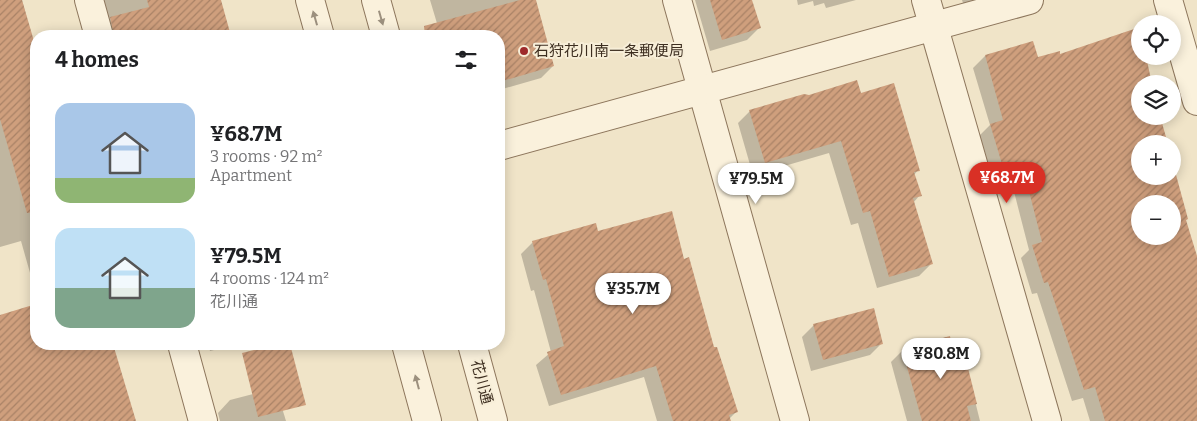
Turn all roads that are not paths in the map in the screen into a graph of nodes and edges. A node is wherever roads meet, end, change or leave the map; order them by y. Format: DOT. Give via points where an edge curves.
graph roads {
  1 [pos="89,0"];
  2 [pos="310,0"];
  3 [pos="376,0"];
  4 [pos="677,0"];
  5 [pos="926,0"];
  6 [pos="1029,0"];
  7 [pos="1168,0"];
  8 [pos="934,26"];
  9 [pos="97,30"];
  10 [pos="318,30"];
  11 [pos="384,30"];
  12 [pos="702,90"];
  13 [pos="1197,101"];
  14 [pos="505,144"];
  15 [pos="184,350"];
  16 [pos="408,350"];
  17 [pos="474,350"];
  18 [pos="203,421"];
  19 [pos="427,421"];
  20 [pos="493,421"];
  21 [pos="795,421"];
  22 [pos="1047,421"];
  1 -- 9 [label="street"];
  10 -- 2 [label="street, one-way"];
  3 -- 11 [label="street, one-way"];
  4 -- 12 [label="street"];
  5 -- 8 [label="street"];
  6 -- 8 [label="street"];
  7 -- 13 [label="street"];
  8 -- 12 [label="street"];
  8 -- 22 [label="street"];
  12 -- 14 [label="street"];
  12 -- 21 [label="street"];
  15 -- 18 [label="street"];
  19 -- 16 [label="street, one-way"];
  17 -- 20 [label="street, 花川通"];
}
